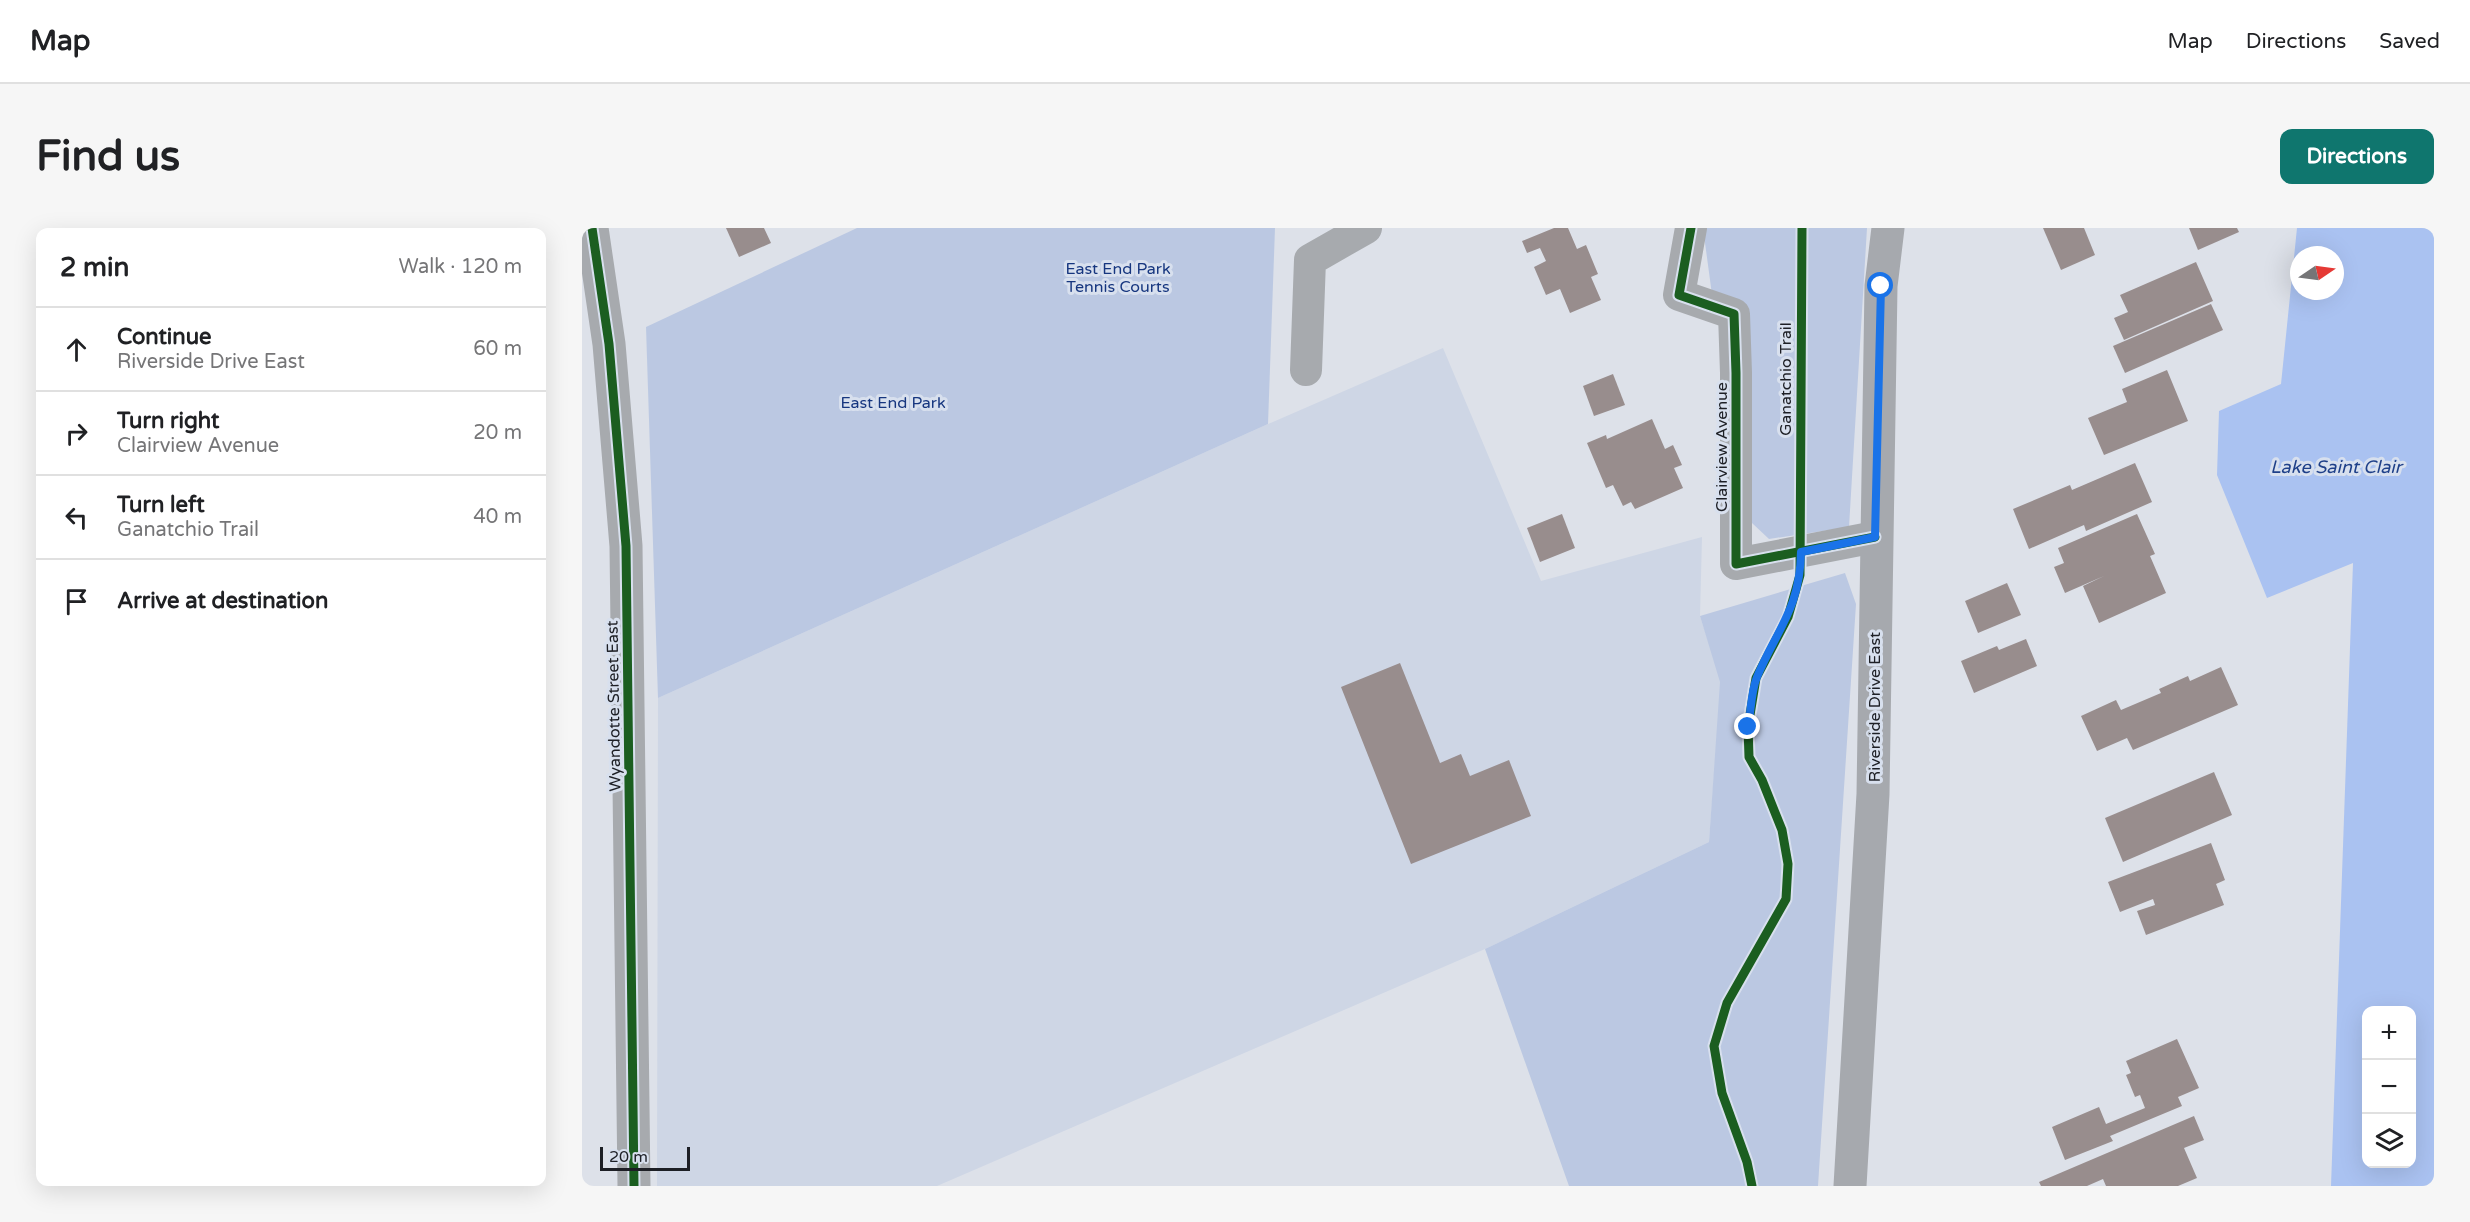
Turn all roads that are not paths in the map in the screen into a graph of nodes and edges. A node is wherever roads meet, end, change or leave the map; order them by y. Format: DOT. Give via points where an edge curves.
graph roads {
  1 [pos="592,228"];
  2 [pos="1366,228"];
  3 [pos="1691,228"];
  4 [pos="1887,228"];
  5 [pos="1306,370"];
  6 [pos="1875,537"];
  7 [pos="634,1186"];
  8 [pos="1850,1186"];
  1 -- 7 [label="street, Wyandotte Street East" via="609,344 626,546"];
  2 -- 5 [label="street" via="1310,260"];
  3 -- 6 [label="street, Clairview Avenue" via="1679,295 1734,314 1736,564"];
  4 -- 6 [label="main road, Riverside Drive East" via="1881,286"];
  6 -- 8 [label="main road, Riverside Drive East" via="1873,794"];
}
